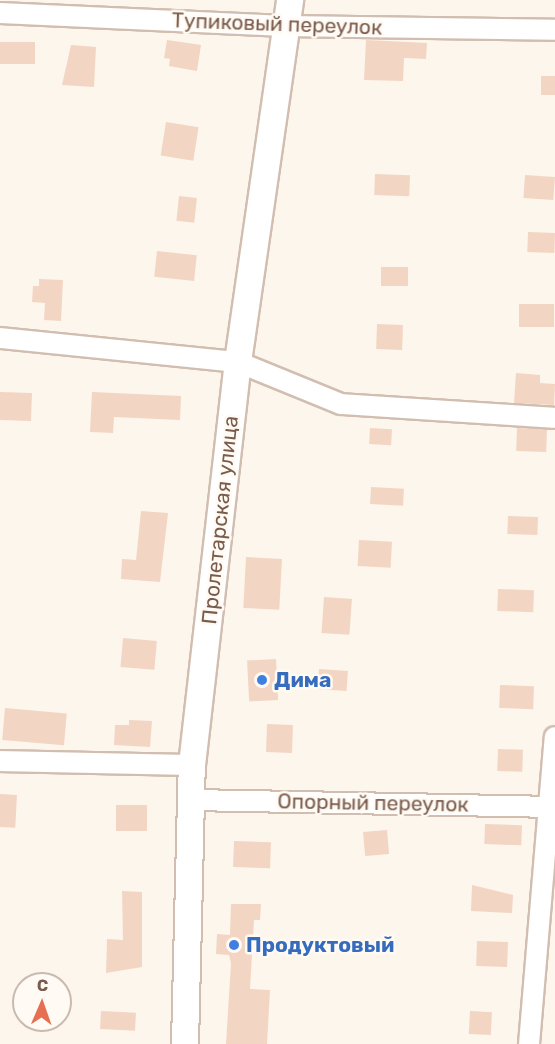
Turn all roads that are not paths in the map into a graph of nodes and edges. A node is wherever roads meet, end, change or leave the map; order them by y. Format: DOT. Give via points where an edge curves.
graph roads {
  1 [pos="290,0"];
  2 [pos="0,13"];
  3 [pos="285,26"];
  4 [pos="555,30"];
  5 [pos="0,338"];
  6 [pos="238,362"];
  7 [pos="555,418"];
  8 [pos="555,737"];
  9 [pos="0,761"];
  10 [pos="192,765"];
  11 [pos="191,800"];
  12 [pos="553,807"];
  13 [pos="184,1044"];
  14 [pos="529,1044"];
  1 -- 3 [label="street, Пролетарская улица"];
  2 -- 3 [label="street, Тупиковый переулок"];
  3 -- 4 [label="street, Тупиковый переулок"];
  3 -- 6 [label="street, Пролетарская улица"];
  5 -- 6 [label="street"];
  6 -- 7 [label="street" via="341,404"];
  6 -- 10 [label="street, Пролетарская улица"];
  8 -- 12 [label="street"];
  9 -- 10 [label="street"];
  10 -- 11 [label="street, Пролетарская улица"];
  11 -- 12 [label="street, Опорный переулок"];
  11 -- 13 [label="street, Пролетарская улица"];
  12 -- 14 [label="street"];
}
